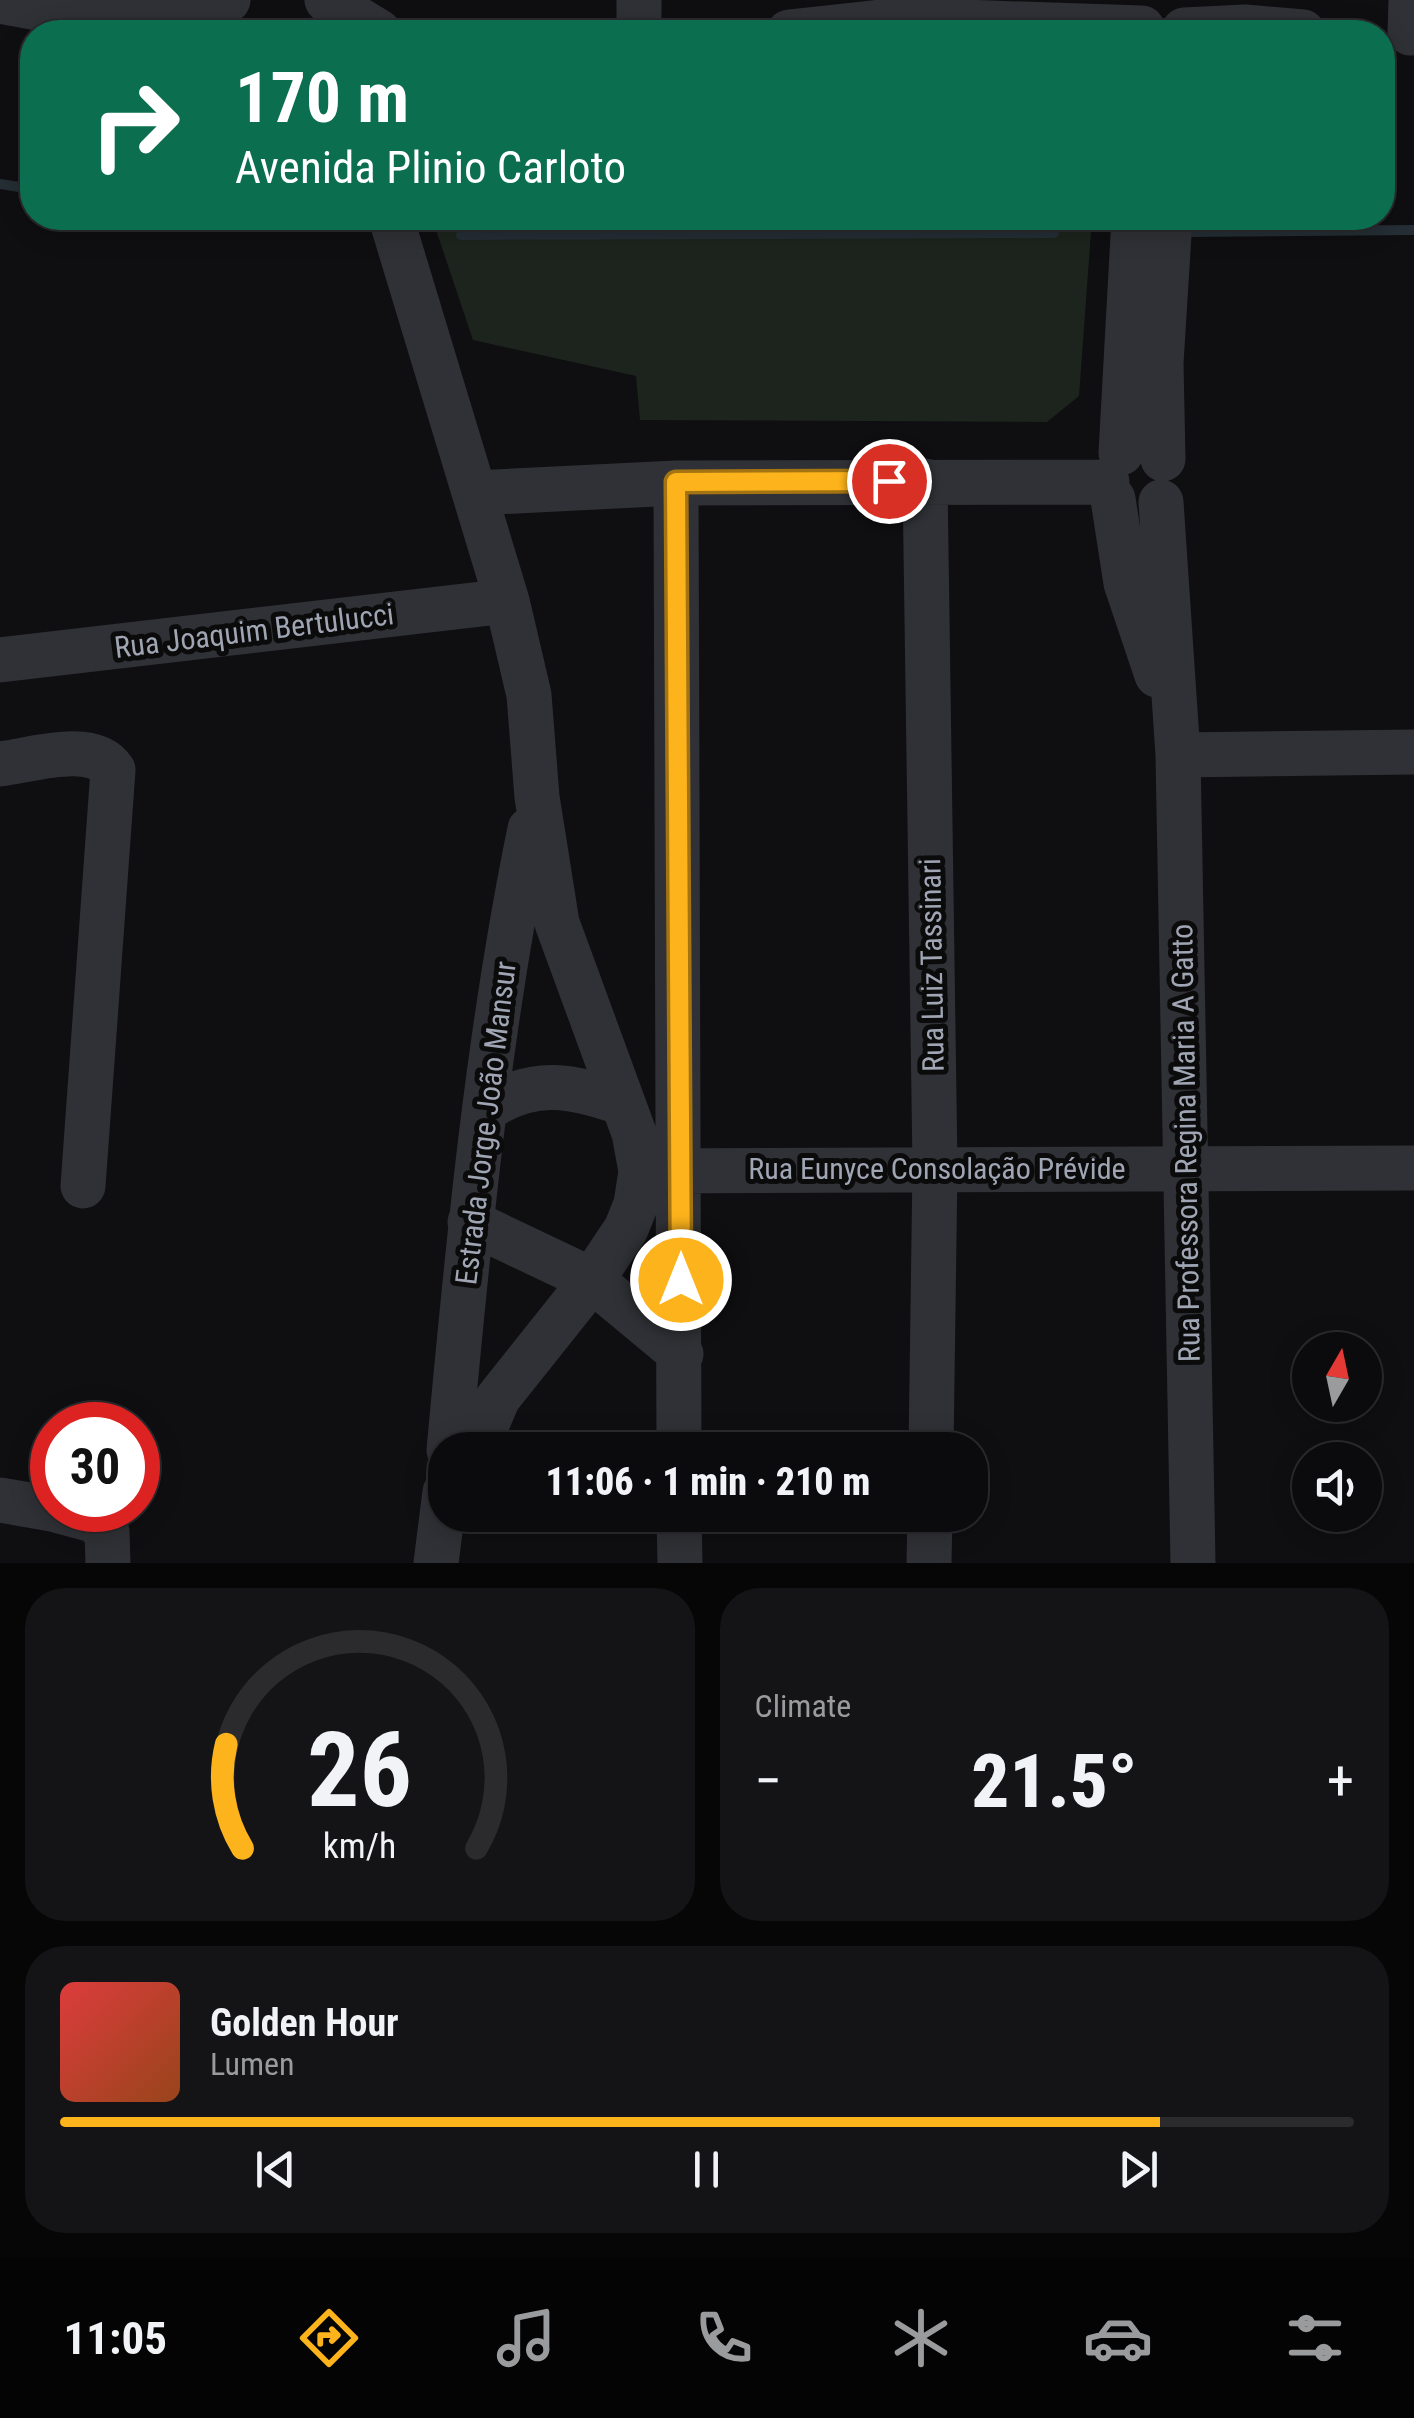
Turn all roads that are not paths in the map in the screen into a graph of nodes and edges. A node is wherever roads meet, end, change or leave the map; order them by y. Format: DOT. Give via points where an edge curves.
graph roads {
  1 [pos="228,0"];
  2 [pos="324,0"];
  3 [pos="0,1"];
  4 [pos="900,10"];
  5 [pos="90,20"];
  6 [pos="129,20"];
  7 [pos="359,20"];
  8 [pos="850,20"];
  9 [pos="977,20"];
  10 [pos="395,230"];
  11 [pos="1134,230"];
  12 [pos="1169,230"];
  13 [pos="1133,479"];
  14 [pos="925,481"];
  15 [pos="676,482"];
  16 [pos="475,492"];
  17 [pos="508,602"];
  18 [pos="0,660"];
  19 [pos="1176,739"];
  20 [pos="1414,752"];
  21 [pos="0,764"];
  22 [pos="537,797"];
  23 [pos="623,1104"];
  24 [pos="488,1108"];
  25 [pos="935,1167"];
  26 [pos="1189,1168"];
  27 [pos="1414,1168"];
  28 [pos="661,1171"];
  29 [pos="84,1186"];
  30 [pos="470,1222"];
  31 [pos="592,1280"];
  32 [pos="681,1354"];
  33 [pos="451,1432"];
  34 [pos="484,1432"];
  35 [pos="680,1432"];
  36 [pos="931,1432"];
  37 [pos="0,1500"];
  38 [pos="30,1506"];
  39 [pos="107,1532"];
  40 [pos="680,1532"];
  41 [pos="930,1532"];
  42 [pos="108,1563"];
  43 [pos="680,1563"];
  44 [pos="929,1563"];
  45 [pos="1193,1563"];
  1 -- 6 [label="street" via="137,11"];
  2 -- 7 [label="street"];
  3 -- 5 [label="street"];
  4 -- 8 [label="street"];
  4 -- 9 [label="street"];
  10 -- 16 [label="street, Estrada Jorge João Mansur"];
  11 -- 13 [label="street, Rua Professora Regina Maria A Gatto"];
  12 -- 13 [label="street, Rua Professora Regina Maria A Gatto" via="1161,363"];
  13 -- 14 [label="street"];
  13 -- 19 [label="street, Rua Professora Regina Maria A Gatto" via="1126,583"];
  14 -- 15 [label="street"];
  14 -- 25 [label="street, Rua Luiz Tassinari"];
  15 -- 16 [label="street"];
  15 -- 28 [label="street"];
  16 -- 17 [label="street, Estrada Jorge João Mansur"];
  17 -- 18 [label="street, Rua Joaquim Bertulucci"];
  17 -- 22 [label="street, Estrada Jorge João Mansur" via="529,695"];
  19 -- 20 [label="street"];
  19 -- 26 [label="street, Rua Professora Regina Maria A Gatto"];
  21 -- 29 [label="street" via="92,753 114,770"];
  22 -- 23 [label="street, Estrada Jorge João Mansur" via="558,923"];
  22 -- 24 [label="street, Estrada Jorge João Mansur" via="514,910"];
  23 -- 24 [label="street" via="575,1087 548,1086 519,1091"];
  23 -- 28 [label="street, Estrada Jorge João Mansur"];
  24 -- 30 [label="street, Estrada Jorge João Mansur"];
  25 -- 26 [label="street, Rua Eunyce Consolação Prévide"];
  25 -- 28 [label="street, Rua Eunyce Consolação Prévide"];
  25 -- 36 [label="street, Rua Luiz Tassinari"];
  26 -- 27 [label="street, Rua Eunyce Consolação Prévide"];
  26 -- 45 [label="street, Rua Professora Regina Maria A Gatto"];
  28 -- 31 [label="street, Estrada Jorge João Mansur"];
  28 -- 32 [label="street"];
  30 -- 31 [label="street"];
  30 -- 33 [label="street, Estrada Jorge João Mansur"];
  31 -- 32 [label="street"];
  31 -- 34 [label="street, Estrada Jorge João Mansur" via="498,1398"];
  32 -- 35 [label="street"];
  37 -- 38 [label="street"];
  39 -- 42 [label="street"];
  40 -- 43 [label="street"];
  41 -- 44 [label="street"];
}
